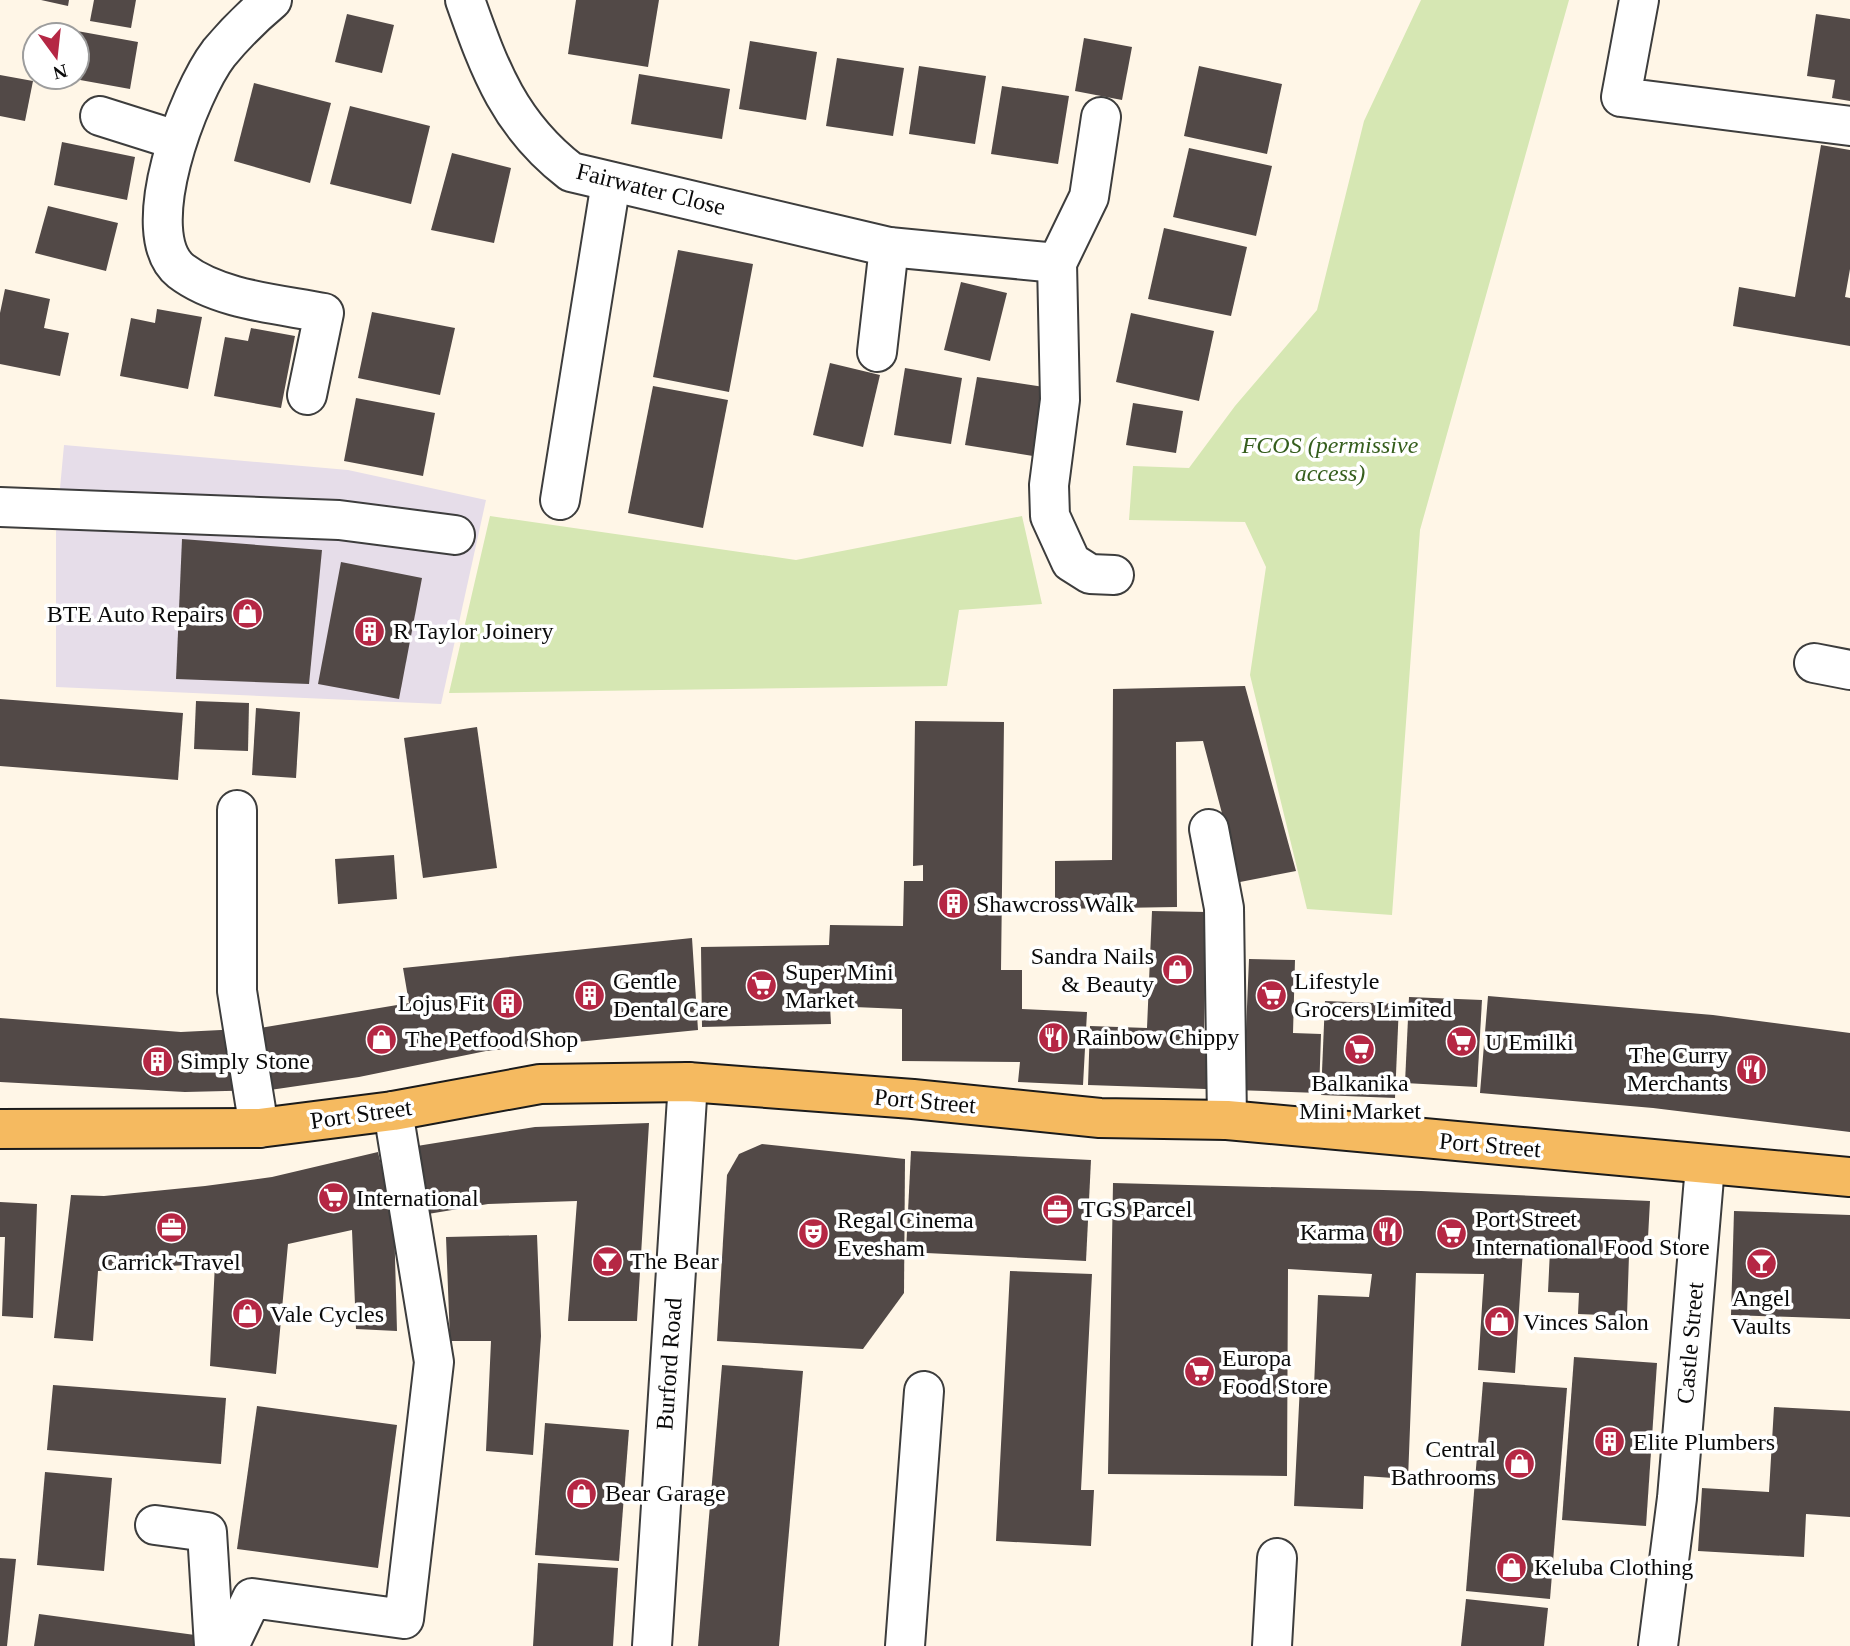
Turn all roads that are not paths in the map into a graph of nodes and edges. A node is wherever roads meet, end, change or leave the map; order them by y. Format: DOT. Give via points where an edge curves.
graph roads {
  1 [pos="271,0"];
  2 [pos="465,0"];
  3 [pos="1639,0"];
  4 [pos="100,116"];
  5 [pos="1101,117"];
  6 [pos="1850,126"];
  7 [pos="176,140"];
  8 [pos="611,181"];
  9 [pos="889,247"];
  10 [pos="1057,262"];
  11 [pos="877,352"];
  12 [pos="307,396"];
  13 [pos="560,500"];
  14 [pos="0,507"];
  15 [pos="455,535"];
  16 [pos="1114,575"];
  17 [pos="237,810"];
  18 [pos="1209,829"];
  19 [pos="688,1082"];
  20 [pos="393,1111"];
  21 [pos="1227,1120"];
  22 [pos="259,1128"];
  23 [pos="0,1129"];
  24 [pos="1705,1166"];
  25 [pos="1850,1177"];
  26 [pos="924,1391"];
  27 [pos="155,1525"];
  28 [pos="1277,1559"];
  29 [pos="214,1646"];
  30 [pos="229,1646"];
  31 [pos="652,1646"];
  32 [pos="905,1646"];
  33 [pos="1272,1646"];
  34 [pos="1658,1646"];
  1 -- 7 [label="street" via="219,54"];
  2 -- 8 [label="street, Fairwater Close" via="488,64 520,124 571,172"];
  3 -- 6 [label="street" via="1621,97"];
  4 -- 7 [label="street"];
  5 -- 10 [label="street" via="1089,197"];
  7 -- 12 [label="street" via="162,220 164,248 180,270 220,291 324,313"];
  8 -- 9 [label="street, Fairwater Close"];
  8 -- 13 [label="street"];
  9 -- 10 [label="street, Fairwater Close"];
  9 -- 11 [label="street"];
  10 -- 16 [label="street" via="1060,400 1049,485 1050,516 1071,562 1090,574"];
  14 -- 15 [label="street" via="339,520"];
  17 -- 22 [label="street" via="237,992"];
  18 -- 21 [label="street" via="1224,908"];
  19 -- 20 [label="main road, Port Street" via="540,1084"];
  19 -- 21 [label="main road, Port Street" via="1100,1118"];
  19 -- 31 [label="street, Burford Road"];
  20 -- 22 [label="main road, Port Street"];
  20 -- 30 [label="street" via="434,1363 404,1619 252,1598"];
  21 -- 24 [label="main road, Port Street"];
  22 -- 23 [label="main road, Port Street"];
  24 -- 25 [label="main road, Port Street"];
  24 -- 34 [label="street, Castle Street" via="1677,1498"];
  26 -- 32 [label="street"];
  27 -- 29 [label="street" via="207,1532"];
  28 -- 33 [label="street"];
}
